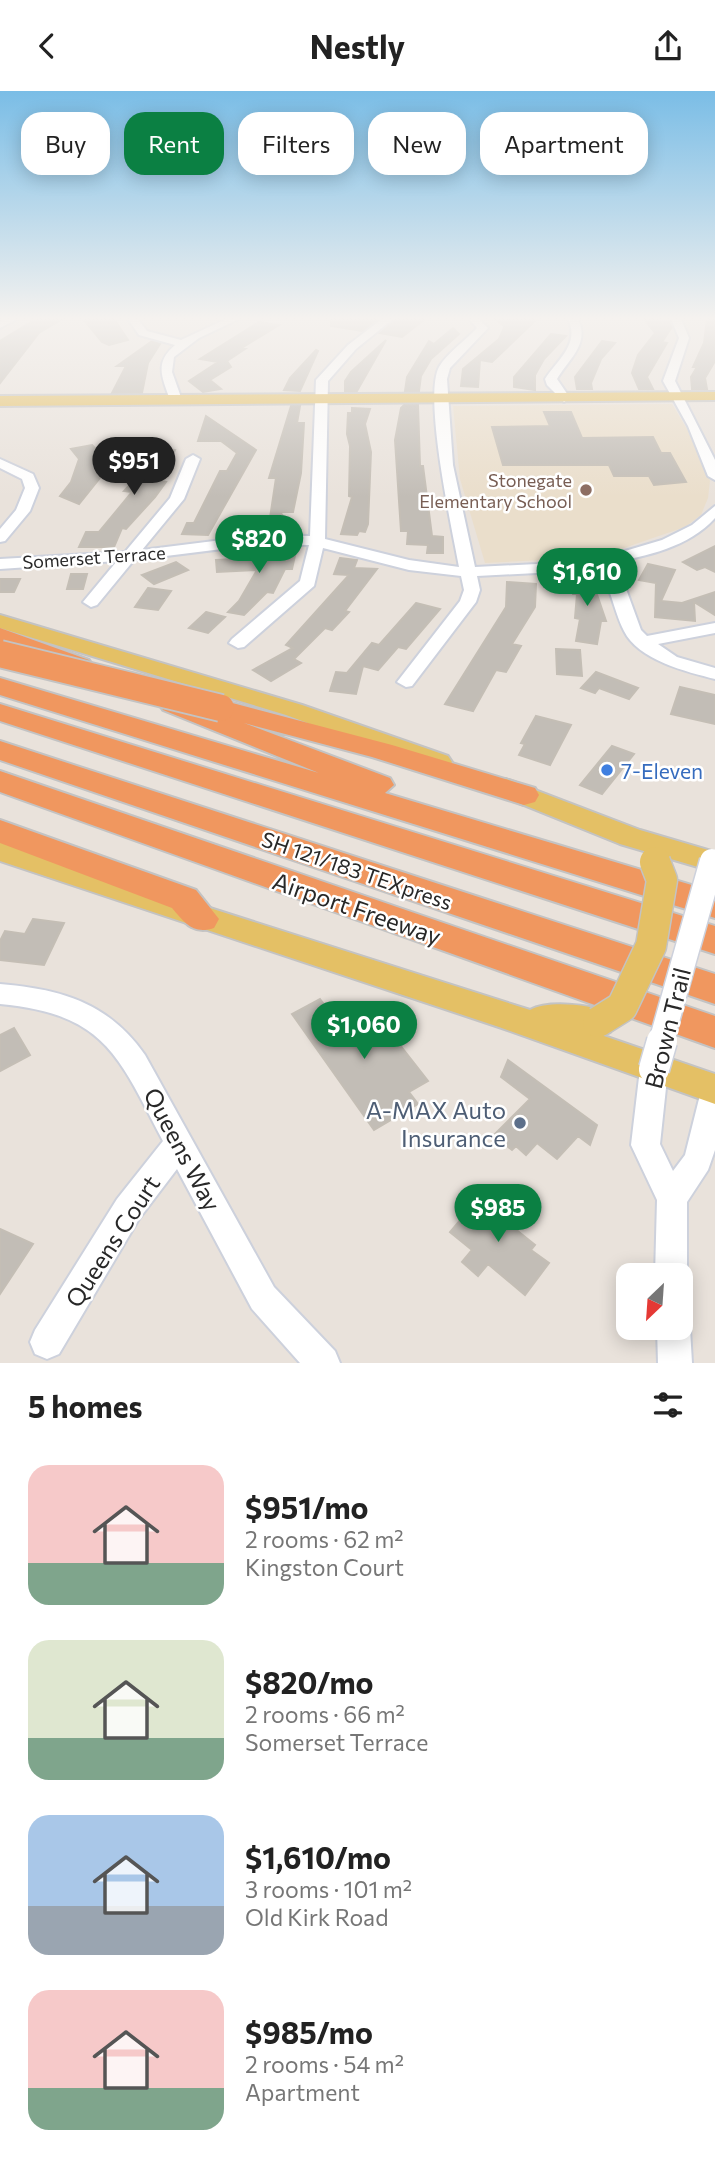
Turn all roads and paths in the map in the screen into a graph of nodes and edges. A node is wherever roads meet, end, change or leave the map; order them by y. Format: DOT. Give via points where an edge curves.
graph roads {
  1 [pos="169,378"];
  2 [pos="324,378"];
  3 [pos="444,378"];
  4 [pos="551,378"];
  5 [pos="669,378"];
  6 [pos="677,397"];
  7 [pos="715,397"];
  8 [pos="441,398"];
  9 [pos="564,398"];
  10 [pos="321,399"];
  11 [pos="176,400"];
  12 [pos="0,401"];
  13 [pos="193,459"];
  14 [pos="0,463"];
  15 [pos="715,476"];
  16 [pos="715,510"];
  17 [pos="0,538"];
  18 [pos="317,542"];
  19 [pos="130,555"];
  20 [pos="600,560"];
  21 [pos="0,563"];
  22 [pos="469,572"];
  23 [pos="91,602"];
  24 [pos="0,621"];
  25 [pos="715,628"];
  26 [pos="0,635"];
  27 [pos="643,642"];
  28 [pos="238,643"];
  29 [pos="0,655"];
  30 [pos="715,674"];
  31 [pos="406,682"];
  32 [pos="0,686"];
  33 [pos="0,712"];
  34 [pos="0,750"];
  35 [pos="0,781"];
  36 [pos="524,795"];
  37 [pos="0,802"];
  38 [pos="0,831"];
  39 [pos="630,837"];
  40 [pos="0,851"];
  41 [pos="559,859"];
  42 [pos="714,859"];
  43 [pos="276,880"];
  44 [pos="715,905"];
  45 [pos="202,919"];
  46 [pos="715,940"];
  47 [pos="715,989"];
  48 [pos="0,994"];
  49 [pos="506,1017"];
  50 [pos="715,1032"];
  51 [pos="654,1069"];
  52 [pos="715,1090"];
  53 [pos="179,1143"];
  54 [pos="672,1199"];
  55 [pos="671,1263"];
  56 [pos="674,1341"];
  57 [pos="47,1342"];
  58 [pos="323,1363"];
  59 [pos="676,1363"];
  1 -- 11 [label="street"];
  2 -- 10 [label="street"];
  3 -- 8 [label="street"];
  4 -- 9 [label="street"];
  5 -- 6 [label="street"];
  6 -- 7 [label="main road"];
  6 -- 9 [label="main road"];
  6 -- 15 [label="street"];
  8 -- 9 [label="main road"];
  8 -- 10 [label="main road"];
  8 -- 22 [label="street" via="454,515"];
  10 -- 11 [label="main road"];
  10 -- 18 [label="street"];
  11 -- 12 [label="main road"];
  13 -- 19 [label="street" via="177,499"];
  14 -- 17 [label="street" via="28,477 32,488 23,511"];
  16 -- 20 [label="street, Somerset Terrace" via="696,531 657,547"];
  18 -- 19 [label="street, Somerset Terrace" via="272,538"];
  18 -- 22 [label="street, Somerset Terrace" via="429,569"];
  18 -- 28 [label="street" via="308,583"];
  19 -- 21 [label="street, Somerset Terrace"];
  19 -- 23 [label="street"];
  20 -- 22 [label="street, Somerset Terrace"];
  20 -- 27 [label="street" via="614,578 633,632"];
  22 -- 31 [label="street" via="472,590 468,602"];
  24 -- 36 [label="main road" via="306,714"];
  25 -- 27 [label="street"];
  26 -- 41 [label="highway" via="303,758 513,832"];
  27 -- 30 [label="street" via="671,661"];
  29 -- 36 [label="highway, bridge" via="382,751"];
  32 -- 41 [label="highway"];
  33 -- 46 [label="highway, SH 121/183 TEXpress"];
  34 -- 47 [label="highway, SH 121/183 TEXpress"];
  35 -- 43 [label="highway, Airport Freeway"];
  36 -- 39 [label="main road"];
  37 -- 43 [label="highway" via="230,880"];
  38 -- 45 [label="highway" via="184,899"];
  39 -- 42 [label="main road"];
  39 -- 49 [label="main road, bridge" via="655,862 662,880 651,946 622,1007 598,1023"];
  40 -- 45 [label="main road"];
  41 -- 44 [label="highway"];
  42 -- 51 [label="street, Brown Trail, bridge"];
  43 -- 50 [label="highway, Airport Freeway"];
  45 -- 49 [label="main road"];
  48 -- 53 [label="street, Queens Way" via="74,1011 116,1035"];
  49 -- 51 [label="main road"];
  51 -- 52 [label="main road"];
  51 -- 54 [label="street, Brown Trail" via="645,1145"];
  52 -- 54 [label="street" via="698,1160"];
  53 -- 57 [label="street, Queens Court" via="128,1209"];
  53 -- 58 [label="street, Queens Way" via="263,1298"];
  54 -- 55 [label="street, Brown Trail"];
  56 -- 59 [label="street"];
}
